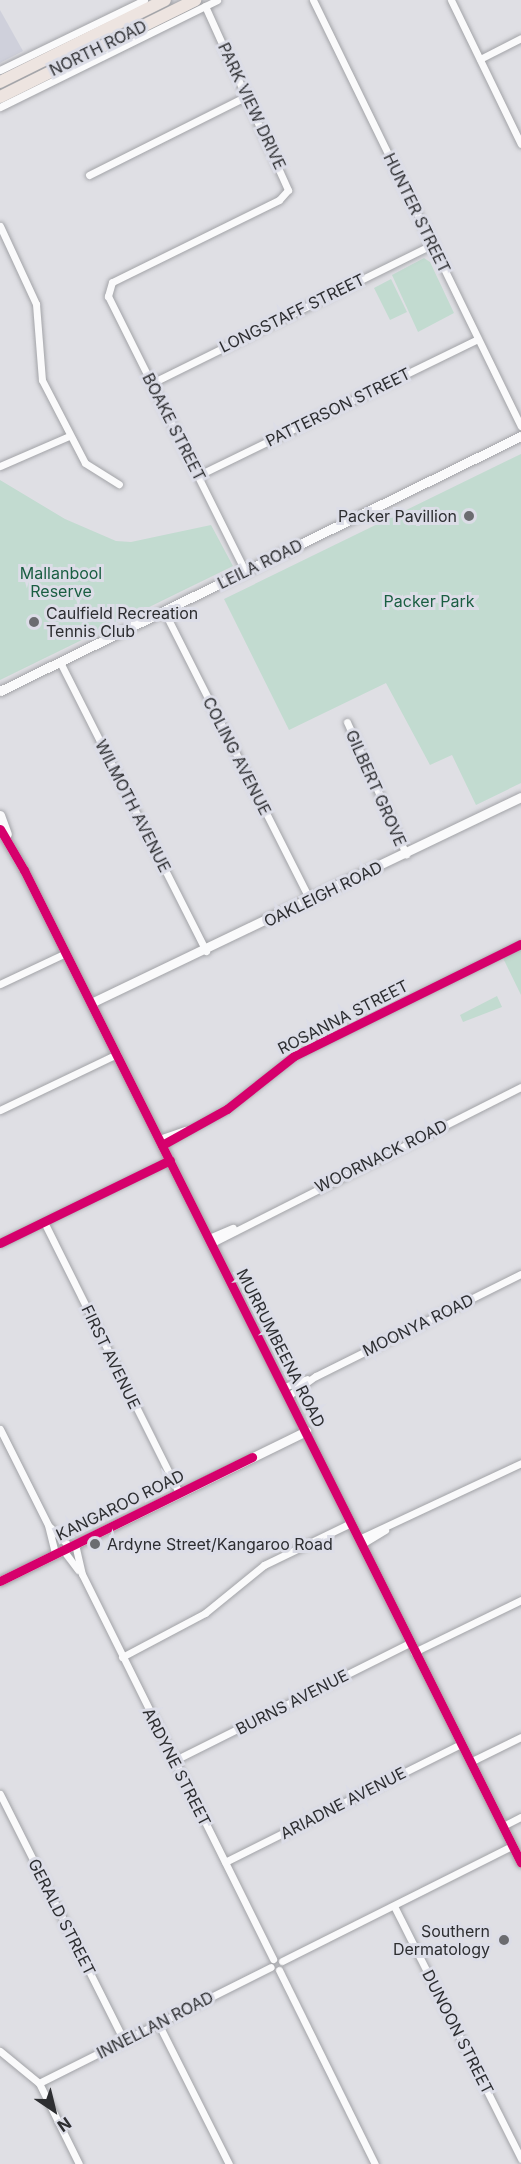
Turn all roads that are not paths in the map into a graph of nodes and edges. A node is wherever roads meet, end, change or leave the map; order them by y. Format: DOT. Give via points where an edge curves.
graph roads {
  1 [pos="144,0"];
  2 [pos="165,0"];
  3 [pos="217,0"];
  4 [pos="313,0"];
  5 [pos="451,0"];
  6 [pos="200,3"];
  7 [pos="521,38"];
  8 [pos="480,59"];
  9 [pos="0,70"];
  10 [pos="0,82"];
  11 [pos="247,96"];
  12 [pos="0,97"];
  13 [pos="0,107"];
  14 [pos="521,144"];
  15 [pos="89,175"];
  16 [pos="0,226"];
  17 [pos="433,244"];
  18 [pos="111,282"];
  19 [pos="478,339"];
  20 [pos="152,383"];
  21 [pos="521,426"];
  22 [pos="69,436"];
  23 [pos="521,436"];
  24 [pos="0,466"];
  25 [pos="199,475"];
  26 [pos="119,484"];
  27 [pos="245,571"];
  28 [pos="164,611"];
  29 [pos="60,662"];
  30 [pos="0,691"];
  31 [pos="347,722"];
  32 [pos="521,797"];
  33 [pos="0,816"];
  34 [pos="0,829"];
  35 [pos="13,847"];
  36 [pos="406,854"];
  37 [pos="310,900"];
  38 [pos="521,944"];
  39 [pos="206,951"];
  40 [pos="66,953"];
  41 [pos="0,984"];
  42 [pos="93,1006"];
  43 [pos="117,1054"];
  44 [pos="521,1087"];
  45 [pos="0,1110"];
  46 [pos="161,1142"];
  47 [pos="170,1160"];
  48 [pos="44,1222"];
  49 [pos="210,1240"];
  50 [pos="0,1243"];
  51 [pos="521,1274"];
  52 [pos="316,1376"];
  53 [pos="284,1387"];
  54 [pos="288,1396"];
  55 [pos="0,1429"];
  56 [pos="306,1431"];
  57 [pos="521,1463"];
  58 [pos="179,1493"];
  59 [pos="351,1523"];
  60 [pos="48,1525"];
  61 [pos="361,1542"];
  62 [pos="66,1549"];
  63 [pos="82,1574"];
  64 [pos="0,1581"];
  65 [pos="521,1599"];
  66 [pos="412,1647"];
  67 [pos="122,1657"];
  68 [pos="521,1737"];
  69 [pos="461,1744"];
  70 [pos="173,1761"];
  71 [pos="470,1762"];
  72 [pos="0,1794"];
  73 [pos="521,1817"];
  74 [pos="503,1826"];
  75 [pos="512,1846"];
  76 [pos="225,1862"];
  77 [pos="521,1863"];
  78 [pos="394,1906"];
  79 [pos="273,1959"];
  80 [pos="282,1961"];
  81 [pos="275,1968"];
  82 [pos="158,2023"];
  83 [pos="124,2041"];
  84 [pos="0,2051"];
  85 [pos="39,2083"];
  86 [pos="521,2159"];
  87 [pos="79,2164"];
  88 [pos="229,2164"];
  89 [pos="375,2164"];
  1 -- 9 [label="street"];
  2 -- 10 [label="highway, NORTH ROAD"];
  3 -- 6 [label="street"];
  4 -- 17 [label="street, HUNTER STREET"];
  5 -- 8 [label="street"];
  6 -- 11 [label="street, PARK VIEW DRIVE"];
  6 -- 12 [label="highway, NORTH ROAD"];
  6 -- 13 [label="street"];
  7 -- 8 [label="street"];
  8 -- 14 [label="street"];
  11 -- 15 [label="street"];
  11 -- 18 [label="street, PARK VIEW DRIVE" via="288,190 279,200"];
  16 -- 22 [label="street" via="36,304 42,380"];
  17 -- 19 [label="street, HUNTER STREET"];
  17 -- 20 [label="street, LONGSTAFF STREET"];
  18 -- 20 [label="street, BOAKE STREET" via="108,296"];
  19 -- 21 [label="street, HUNTER STREET"];
  19 -- 25 [label="street, PATTERSON STREET"];
  20 -- 25 [label="street, BOAKE STREET"];
  22 -- 24 [label="street"];
  22 -- 26 [label="street" via="85,463"];
  23 -- 27 [label="street, LEILA ROAD"];
  25 -- 27 [label="street, BOAKE STREET"];
  27 -- 28 [label="street, LEILA ROAD"];
  28 -- 29 [label="street, LEILA ROAD"];
  28 -- 37 [label="street, COLING AVENUE"];
  29 -- 30 [label="street, LEILA ROAD"];
  29 -- 39 [label="street, WILMOTH AVENUE"];
  31 -- 36 [label="street, GILBERT GROVE"];
  32 -- 36 [label="street, OAKLEIGH ROAD"];
  33 -- 35 [label="street, MURRUMBEENA ROAD"];
  34 -- 35 [label="street, MURRUMBEENA ROAD"];
  35 -- 40 [label="street, MURRUMBEENA ROAD"];
  36 -- 37 [label="street, OAKLEIGH ROAD"];
  37 -- 39 [label="street, OAKLEIGH ROAD"];
  38 -- 46 [label="street, ROSANNA STREET" via="294,1056 227,1109"];
  39 -- 42 [label="street, OAKLEIGH ROAD"];
  40 -- 41 [label="street"];
  40 -- 42 [label="street, MURRUMBEENA ROAD"];
  42 -- 43 [label="street, MURRUMBEENA ROAD"];
  43 -- 45 [label="street"];
  43 -- 46 [label="street, MURRUMBEENA ROAD"];
  44 -- 49 [label="street, WOORNACK ROAD"];
  46 -- 47 [label="street, MURRUMBEENA ROAD"];
  47 -- 48 [label="street"];
  47 -- 49 [label="street, MURRUMBEENA ROAD"];
  48 -- 50 [label="street"];
  48 -- 58 [label="street, FIRST AVENUE"];
  49 -- 53 [label="street, MURRUMBEENA ROAD"];
  51 -- 52 [label="street, MOONYA ROAD"];
  52 -- 53 [label="street, MOONYA ROAD"];
  52 -- 54 [label="street, MOONYA ROAD"];
  53 -- 54 [label="street, MURRUMBEENA ROAD"];
  54 -- 56 [label="street, MURRUMBEENA ROAD"];
  55 -- 60 [label="street"];
  56 -- 58 [label="street, KANGAROO ROAD"];
  56 -- 59 [label="street, MURRUMBEENA ROAD"];
  57 -- 61 [label="street"];
  58 -- 62 [label="street, KANGAROO ROAD"];
  59 -- 61 [label="street, MURRUMBEENA ROAD"];
  59 -- 67 [label="street" via="264,1565 205,1612"];
  60 -- 62 [label="street"];
  60 -- 62 [label="street"];
  61 -- 66 [label="street, MURRUMBEENA ROAD"];
  62 -- 63 [label="street, ARDYNE STREET"];
  62 -- 63 [label="street, ARDYNE STREET"];
  62 -- 64 [label="street, KANGAROO ROAD"];
  63 -- 67 [label="street, ARDYNE STREET"];
  65 -- 66 [label="street, BURNS AVENUE"];
  66 -- 69 [label="street, MURRUMBEENA ROAD"];
  66 -- 70 [label="street, BURNS AVENUE"];
  67 -- 70 [label="street, ARDYNE STREET"];
  68 -- 71 [label="street"];
  69 -- 71 [label="street, MURRUMBEENA ROAD"];
  69 -- 76 [label="street, ARIADNE AVENUE"];
  70 -- 76 [label="street, ARDYNE STREET"];
  71 -- 74 [label="street, MURRUMBEENA ROAD"];
  72 -- 83 [label="street, GERALD STREET"];
  73 -- 74 [label="street"];
  74 -- 75 [label="street, MURRUMBEENA ROAD"];
  75 -- 77 [label="street, MURRUMBEENA ROAD"];
  75 -- 78 [label="street"];
  76 -- 79 [label="street, ARDYNE STREET"];
  78 -- 80 [label="street"];
  78 -- 86 [label="street, DUNOON STREET"];
  79 -- 80 [label="street"];
  79 -- 81 [label="street"];
  80 -- 81 [label="street"];
  81 -- 82 [label="street, INNELLAN ROAD"];
  81 -- 89 [label="street"];
  82 -- 83 [label="street, INNELLAN ROAD"];
  82 -- 88 [label="street"];
  83 -- 85 [label="street, INNELLAN ROAD"];
  84 -- 85 [label="street"];
  85 -- 87 [label="street"];
}
